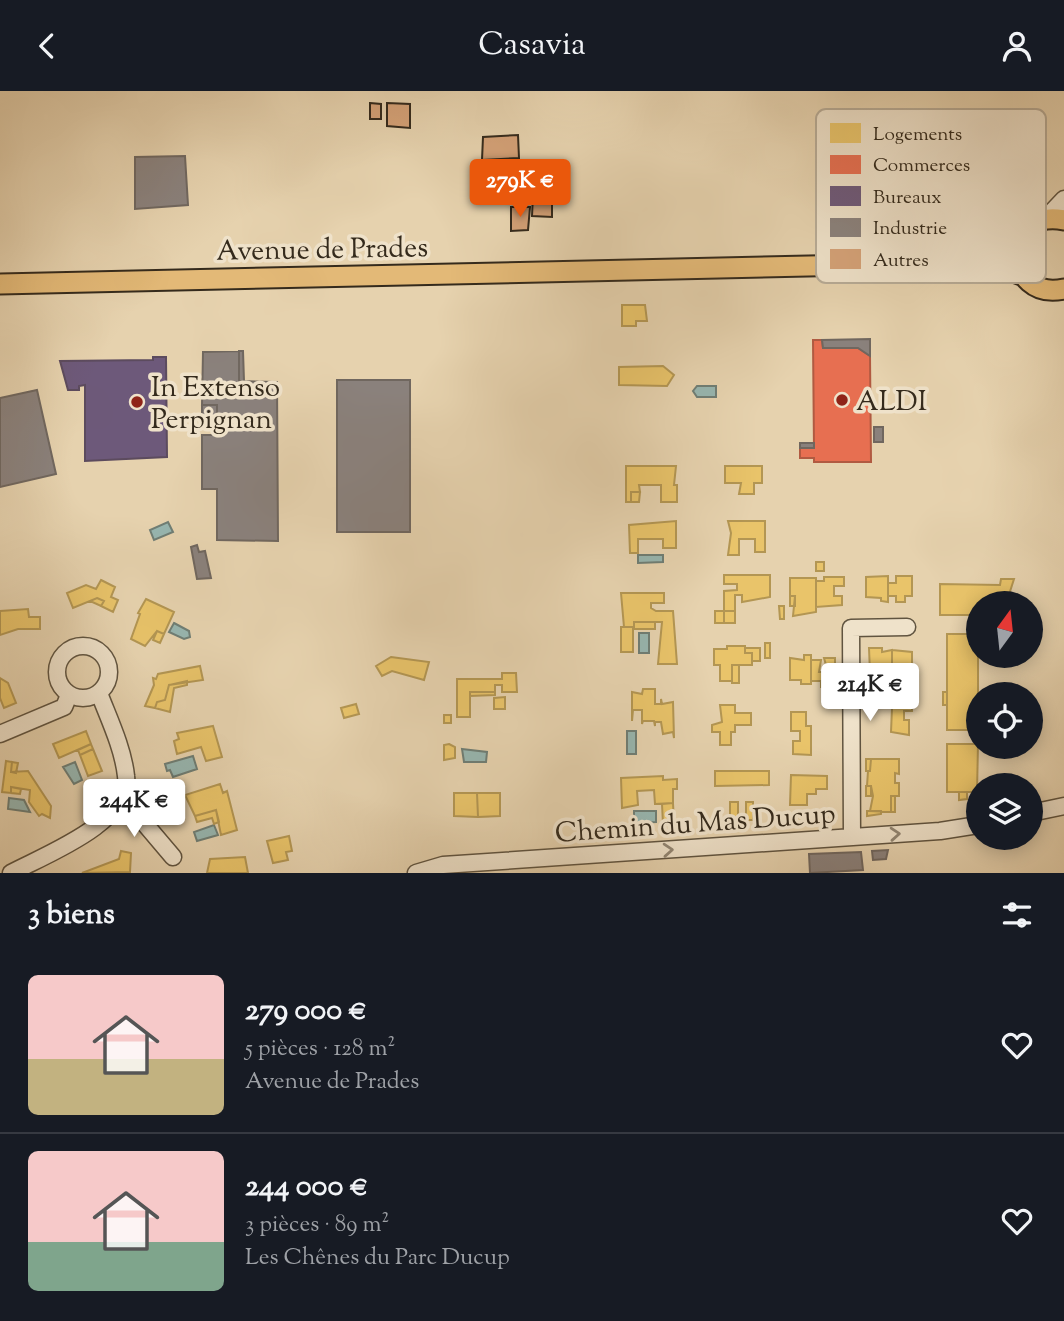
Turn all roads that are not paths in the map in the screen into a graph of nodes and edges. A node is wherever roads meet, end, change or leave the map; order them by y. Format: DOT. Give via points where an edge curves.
graph roads {
  1 [pos="1064,199"];
  2 [pos="1054,219"];
  3 [pos="816,261"];
  4 [pos="772,265"];
  5 [pos="816,265"];
  6 [pos="1034,283"];
  7 [pos="0,284"];
  8 [pos="1064,289"];
  9 [pos="907,627"];
  10 [pos="99,693"];
  11 [pos="69,695"];
  12 [pos="0,734"];
  13 [pos="123,798"];
  14 [pos="1064,806"];
  15 [pos="1043,810"];
  16 [pos="966,828"];
  17 [pos="852,837"];
  18 [pos="173,857"];
  19 [pos="503,867"];
  20 [pos="11,873"];
  21 [pos="416,873"];
  1 -- 2 [label="street"];
  3 -- 4 [label="main road, Avenue de Prades"];
  4 -- 5 [label="main road, Avenue de Prades"];
  4 -- 7 [label="main road, Avenue de Prades"];
  6 -- 8 [label="main road, Avenue de Prades" via="1043,289"];
  9 -- 17 [label="street" via="851,628"];
  10 -- 11 [label="street" via="84,699"];
  10 -- 11 [label="street" via="108,679 107,661 95,649 77,646 62,656 56,672"];
  10 -- 13 [label="street" via="127,778"];
  11 -- 12 [label="street" via="64,707"];
  13 -- 18 [label="street"];
  13 -- 20 [label="street" via="116,811 93,829"];
  14 -- 15 [label="street"];
  17 -- 16 [label="street, Chemin du Mas Ducup, one-way"];
  19 -- 17 [label="street, Chemin du Mas Ducup, one-way"];
  19 -- 21 [label="street, Chemin du Mas Ducup" via="443,865"];
}
